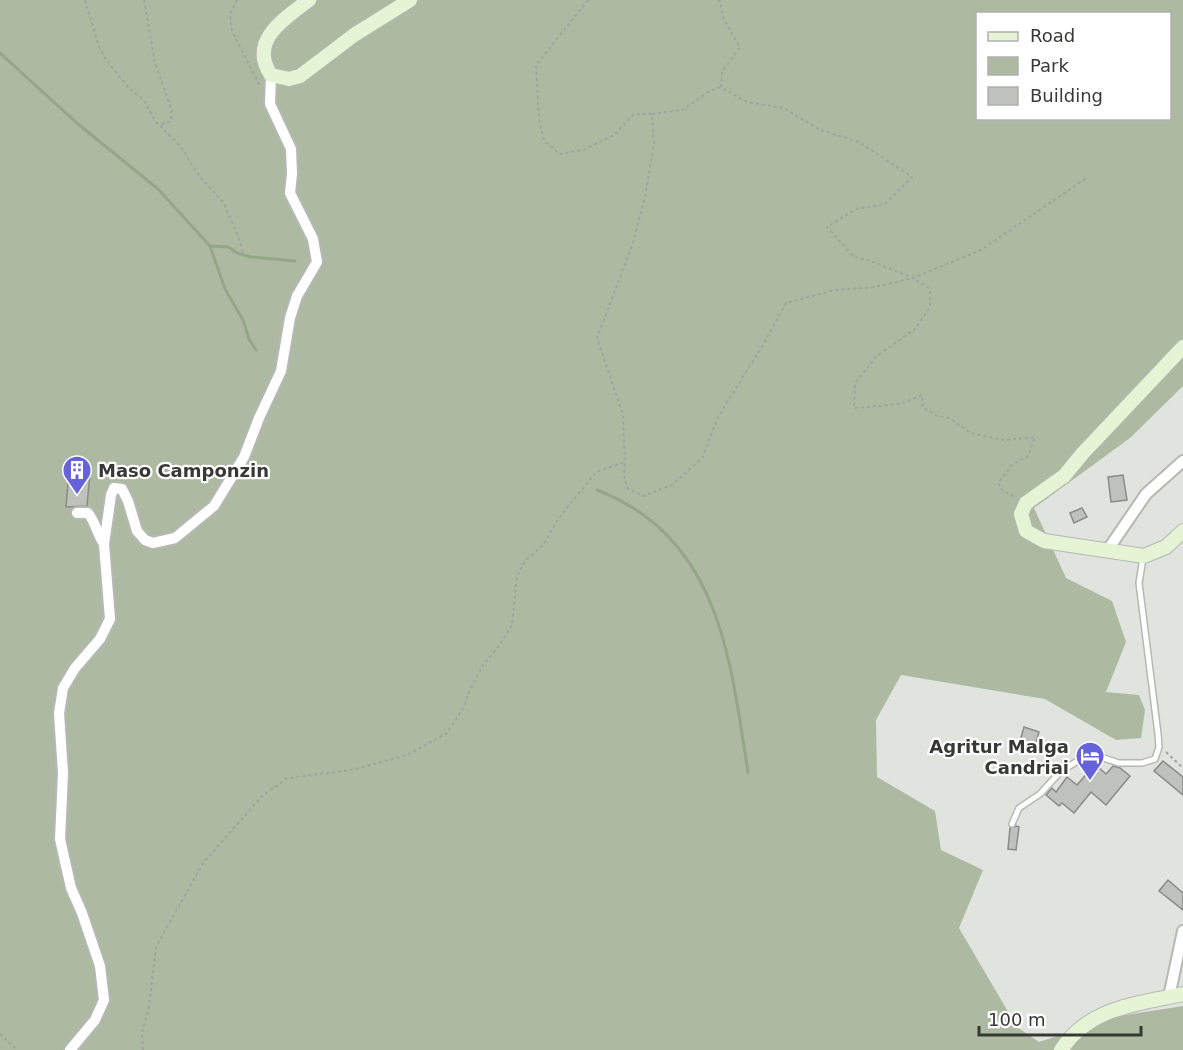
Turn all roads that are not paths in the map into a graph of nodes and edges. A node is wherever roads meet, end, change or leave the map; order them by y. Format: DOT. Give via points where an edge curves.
graph roads {
  1 [pos="309,0"];
  2 [pos="410,0"];
  3 [pos="271,75"];
  4 [pos="1183,347"];
  5 [pos="1183,461"];
  6 [pos="77,513"];
  7 [pos="1183,531"];
  8 [pos="104,544"];
  9 [pos="1107,551"];
  10 [pos="1144,556"];
  11 [pos="1012,824"];
  12 [pos="1183,931"];
  13 [pos="1176,996"];
  14 [pos="70,1050"];
  15 [pos="1061,1050"];
  1 -- 3 [label="street" via="268,35 263,50"];
  2 -- 3 [label="street" via="354,35 300,76"];
  3 -- 8 [label="street" via="270,104 291,149 290,193 313,239 317,262 297,296 281,371 244,458 214,506 175,538 153,543 140,536 122,489 114,488"];
  4 -- 9 [label="street" via="1064,476 1026,503 1021,514 1026,531 1044,541"];
  5 -- 9 [label="street" via="1146,494"];
  6 -- 8 [label="street" via="88,513"];
  7 -- 10 [label="street" via="1166,547"];
  8 -- 14 [label="street" via="110,619 63,688 58,713 63,773 60,839 71,888 100,966 104,1000 95,1020"];
  9 -- 10 [label="street"];
  10 -- 11 [label="lane" via="1139,583 1159,747 1155,759 1142,764 1119,763 1094,755 1081,759 1019,808"];
  12 -- 13 [label="street"];
  13 -- 15 [label="street" via="1103,1013 1079,1028"];
}
